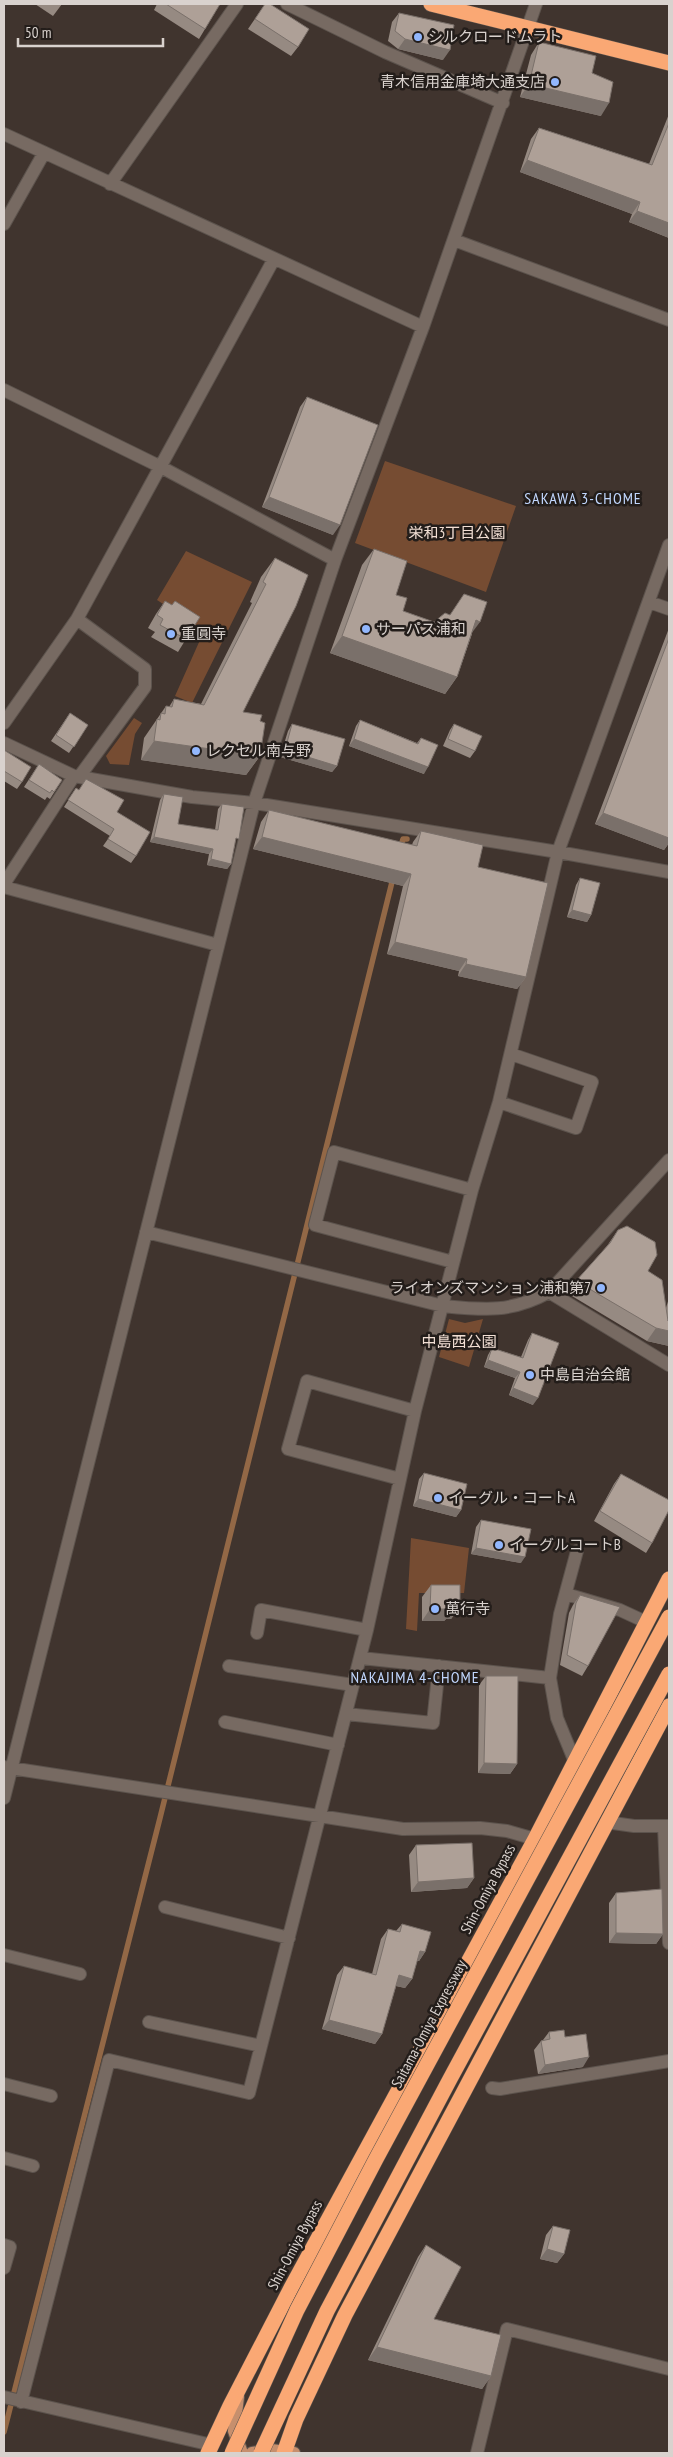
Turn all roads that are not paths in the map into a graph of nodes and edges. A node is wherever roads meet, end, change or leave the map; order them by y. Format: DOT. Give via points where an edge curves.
graph roads {
  1 [pos="237,4"];
  2 [pos="287,4"];
  3 [pos="431,4"];
  4 [pos="536,4"];
  5 [pos="527,28"];
  6 [pos="669,63"];
  7 [pos="503,103"];
  8 [pos="4,134"];
  9 [pos="44,153"];
  10 [pos="110,184"];
  11 [pos="4,224"];
  12 [pos="454,240"];
  13 [pos="274,258"];
  14 [pos="669,320"];
  15 [pos="423,327"];
  16 [pos="4,390"];
  17 [pos="162,467"];
  18 [pos="669,546"];
  19 [pos="336,560"];
  20 [pos="649,602"];
  21 [pos="669,610"];
  22 [pos="77,619"];
  23 [pos="4,723"];
  24 [pos="4,743"];
  25 [pos="77,776"];
  26 [pos="254,803"];
  27 [pos="558,852"];
  28 [pos="669,872"];
  29 [pos="4,886"];
  30 [pos="218,945"];
  31 [pos="511,1054"];
  32 [pos="499,1102"];
  33 [pos="669,1160"];
  34 [pos="472,1190"];
  35 [pos="146,1232"];
  36 [pos="452,1262"];
  37 [pos="549,1292"];
  38 [pos="443,1306"];
  39 [pos="669,1364"];
  40 [pos="415,1411"];
  41 [pos="400,1479"];
  42 [pos="577,1550"];
  43 [pos="669,1579"];
  44 [pos="566,1594"];
  45 [pos="669,1617"];
  46 [pos="646,1622"];
  47 [pos="367,1630"];
  48 [pos="257,1633"];
  49 [pos="360,1658"];
  50 [pos="229,1666"];
  51 [pos="439,1666"];
  52 [pos="669,1674"];
  53 [pos="550,1678"];
  54 [pos="353,1685"];
  55 [pos="669,1706"];
  56 [pos="346,1714"];
  57 [pos="225,1722"];
  58 [pos="338,1745"];
  59 [pos="575,1762"];
  60 [pos="7,1768"];
  61 [pos="4,1798"];
  62 [pos="320,1817"];
  63 [pos="606,1822"];
  64 [pos="667,1826"];
  65 [pos="535,1838"];
  66 [pos="165,1907"];
  67 [pos="669,1917"];
  68 [pos="289,1938"];
  69 [pos="669,1943"];
  70 [pos="4,1955"];
  71 [pos="80,1974"];
  72 [pos="149,2022"];
  73 [pos="261,2046"];
  74 [pos="669,2062"];
  75 [pos="4,2084"];
  76 [pos="492,2088"];
  77 [pos="51,2096"];
  78 [pos="4,2158"];
  79 [pos="33,2166"];
  80 [pos="4,2245"];
  81 [pos="4,2268"];
  82 [pos="669,2368"];
  83 [pos="240,2388"];
  84 [pos="4,2397"];
  85 [pos="21,2402"];
  86 [pos="210,2449"];
  87 [pos="288,2452"];
  88 [pos="232,2453"];
  89 [pos="242,2453"];
  90 [pos="252,2453"];
  91 [pos="260,2453"];
  92 [pos="477,2453"];
  1 -- 10 [label="street"];
  2 -- 7 [label="street" via="385,52"];
  3 -- 5 [label="highway"];
  4 -- 5 [label="street"];
  5 -- 6 [label="highway"];
  5 -- 7 [label="street"];
  7 -- 12 [label="street"];
  8 -- 9 [label="street"];
  9 -- 10 [label="street"];
  9 -- 11 [label="street"];
  10 -- 13 [label="street"];
  12 -- 14 [label="street"];
  12 -- 15 [label="street"];
  13 -- 15 [label="street"];
  13 -- 17 [label="street"];
  15 -- 19 [label="street"];
  16 -- 17 [label="street"];
  17 -- 19 [label="street"];
  17 -- 22 [label="street"];
  18 -- 20 [label="street"];
  19 -- 26 [label="street"];
  20 -- 21 [label="street"];
  20 -- 27 [label="street"];
  22 -- 23 [label="street"];
  22 -- 25 [label="street" via="145,669 145,687"];
  24 -- 25 [label="street"];
  25 -- 26 [label="street" via="192,797"];
  25 -- 29 [label="street"];
  26 -- 27 [label="street"];
  26 -- 30 [label="street"];
  27 -- 28 [label="street"];
  27 -- 31 [label="street"];
  29 -- 30 [label="street"];
  30 -- 35 [label="street"];
  31 -- 32 [label="street"];
  31 -- 32 [label="street" via="592,1082 576,1128"];
  32 -- 34 [label="street"];
  33 -- 37 [label="street"];
  34 -- 36 [label="street"];
  34 -- 36 [label="street" via="334,1152 315,1225"];
  35 -- 38 [label="street"];
  35 -- 60 [label="street"];
  36 -- 38 [label="street"];
  37 -- 38 [label="street" via="529,1303 489,1310"];
  37 -- 39 [label="street"];
  38 -- 40 [label="street"];
  40 -- 41 [label="street"];
  40 -- 41 [label="street" via="307,1381 288,1449"];
  41 -- 47 [label="street"];
  42 -- 44 [label="street"];
  43 -- 46 [label="highway, Shin-Omiya Bypass"];
  44 -- 46 [label="street" via="620,1610"];
  44 -- 53 [label="street"];
  45 -- 88 [label="highway, Saitama-Omiya Expressway, bridge" via="297,2310"];
  46 -- 59 [label="highway, Shin-Omiya Bypass"];
  47 -- 48 [label="street" via="261,1610"];
  47 -- 49 [label="street"];
  49 -- 51 [label="street"];
  49 -- 54 [label="street"];
  50 -- 54 [label="street"];
  51 -- 53 [label="street"];
  51 -- 56 [label="street" via="432,1723"];
  52 -- 91 [label="highway, bridge" via="332,2303"];
  53 -- 59 [label="street" via="557,1718"];
  54 -- 56 [label="street"];
  55 -- 63 [label="highway"];
  56 -- 58 [label="street"];
  57 -- 58 [label="street"];
  58 -- 62 [label="street"];
  59 -- 65 [label="highway, Shin-Omiya Bypass"];
  60 -- 61 [label="street"];
  60 -- 62 [label="street"];
  62 -- 65 [label="street" via="403,1830 480,1828"];
  62 -- 68 [label="street"];
  63 -- 64 [label="street"];
  63 -- 87 [label="highway" via="345,2315 296,2419"];
  64 -- 67 [label="street"];
  65 -- 83 [label="highway, Shin-Omiya Bypass"];
  66 -- 68 [label="street"];
  67 -- 69 [label="street"];
  68 -- 73 [label="street"];
  70 -- 71 [label="street"];
  72 -- 73 [label="street"];
  73 -- 85 [label="street" via="249,2093 109,2060"];
  74 -- 76 [label="street" via="500,2090"];
  75 -- 77 [label="street"];
  78 -- 79 [label="street"];
  80 -- 81 [label="street" via="10,2247"];
  82 -- 92 [label="street" via="507,2329"];
  83 -- 86 [label="highway, Shin-Omiya Bypass"];
  83 -- 89 [label="main road" via="234,2431"];
  84 -- 85 [label="street"];
  85 -- 86 [label="street"];
  87 -- 90 [label="main road"];
}
